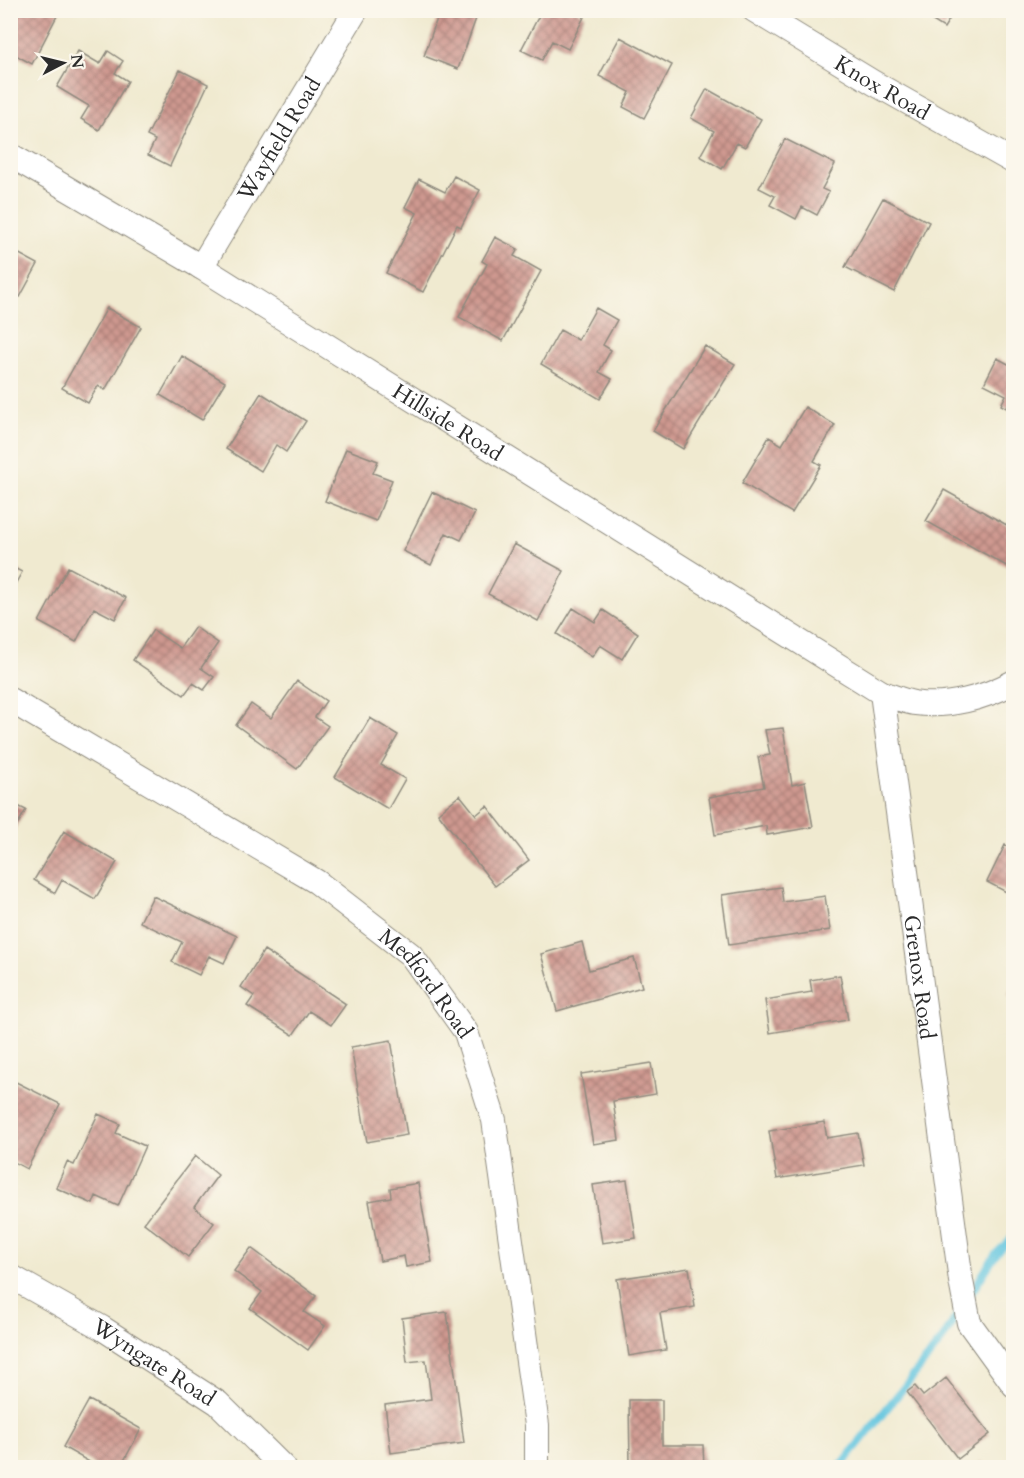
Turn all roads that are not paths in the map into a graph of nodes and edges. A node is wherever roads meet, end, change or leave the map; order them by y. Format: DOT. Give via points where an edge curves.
graph roads {
  1 [pos="356,10"];
  2 [pos="754,10"];
  3 [pos="10,155"];
  4 [pos="1014,162"];
  5 [pos="201,267"];
  6 [pos="1014,682"];
  7 [pos="882,693"];
  8 [pos="10,700"];
  9 [pos="10,1276"];
  10 [pos="1014,1385"];
  11 [pos="284,1467"];
  12 [pos="537,1467"];
  1 -- 5 [label="street, Wayfield Road"];
  2 -- 4 [label="street, Knox Road"];
  3 -- 5 [label="street, Hillside Road"];
  5 -- 7 [label="street, Hillside Road"];
  6 -- 7 [label="street" via="994,692 948,704 913,703"];
  7 -- 10 [label="street, Grenox Road" via="969,1323"];
  8 -- 12 [label="street, Medford Road" via="317,882 411,956 466,1032 494,1120 537,1425"];
  9 -- 11 [label="street, Wyngate Road" via="102,1328 218,1403"];
}
